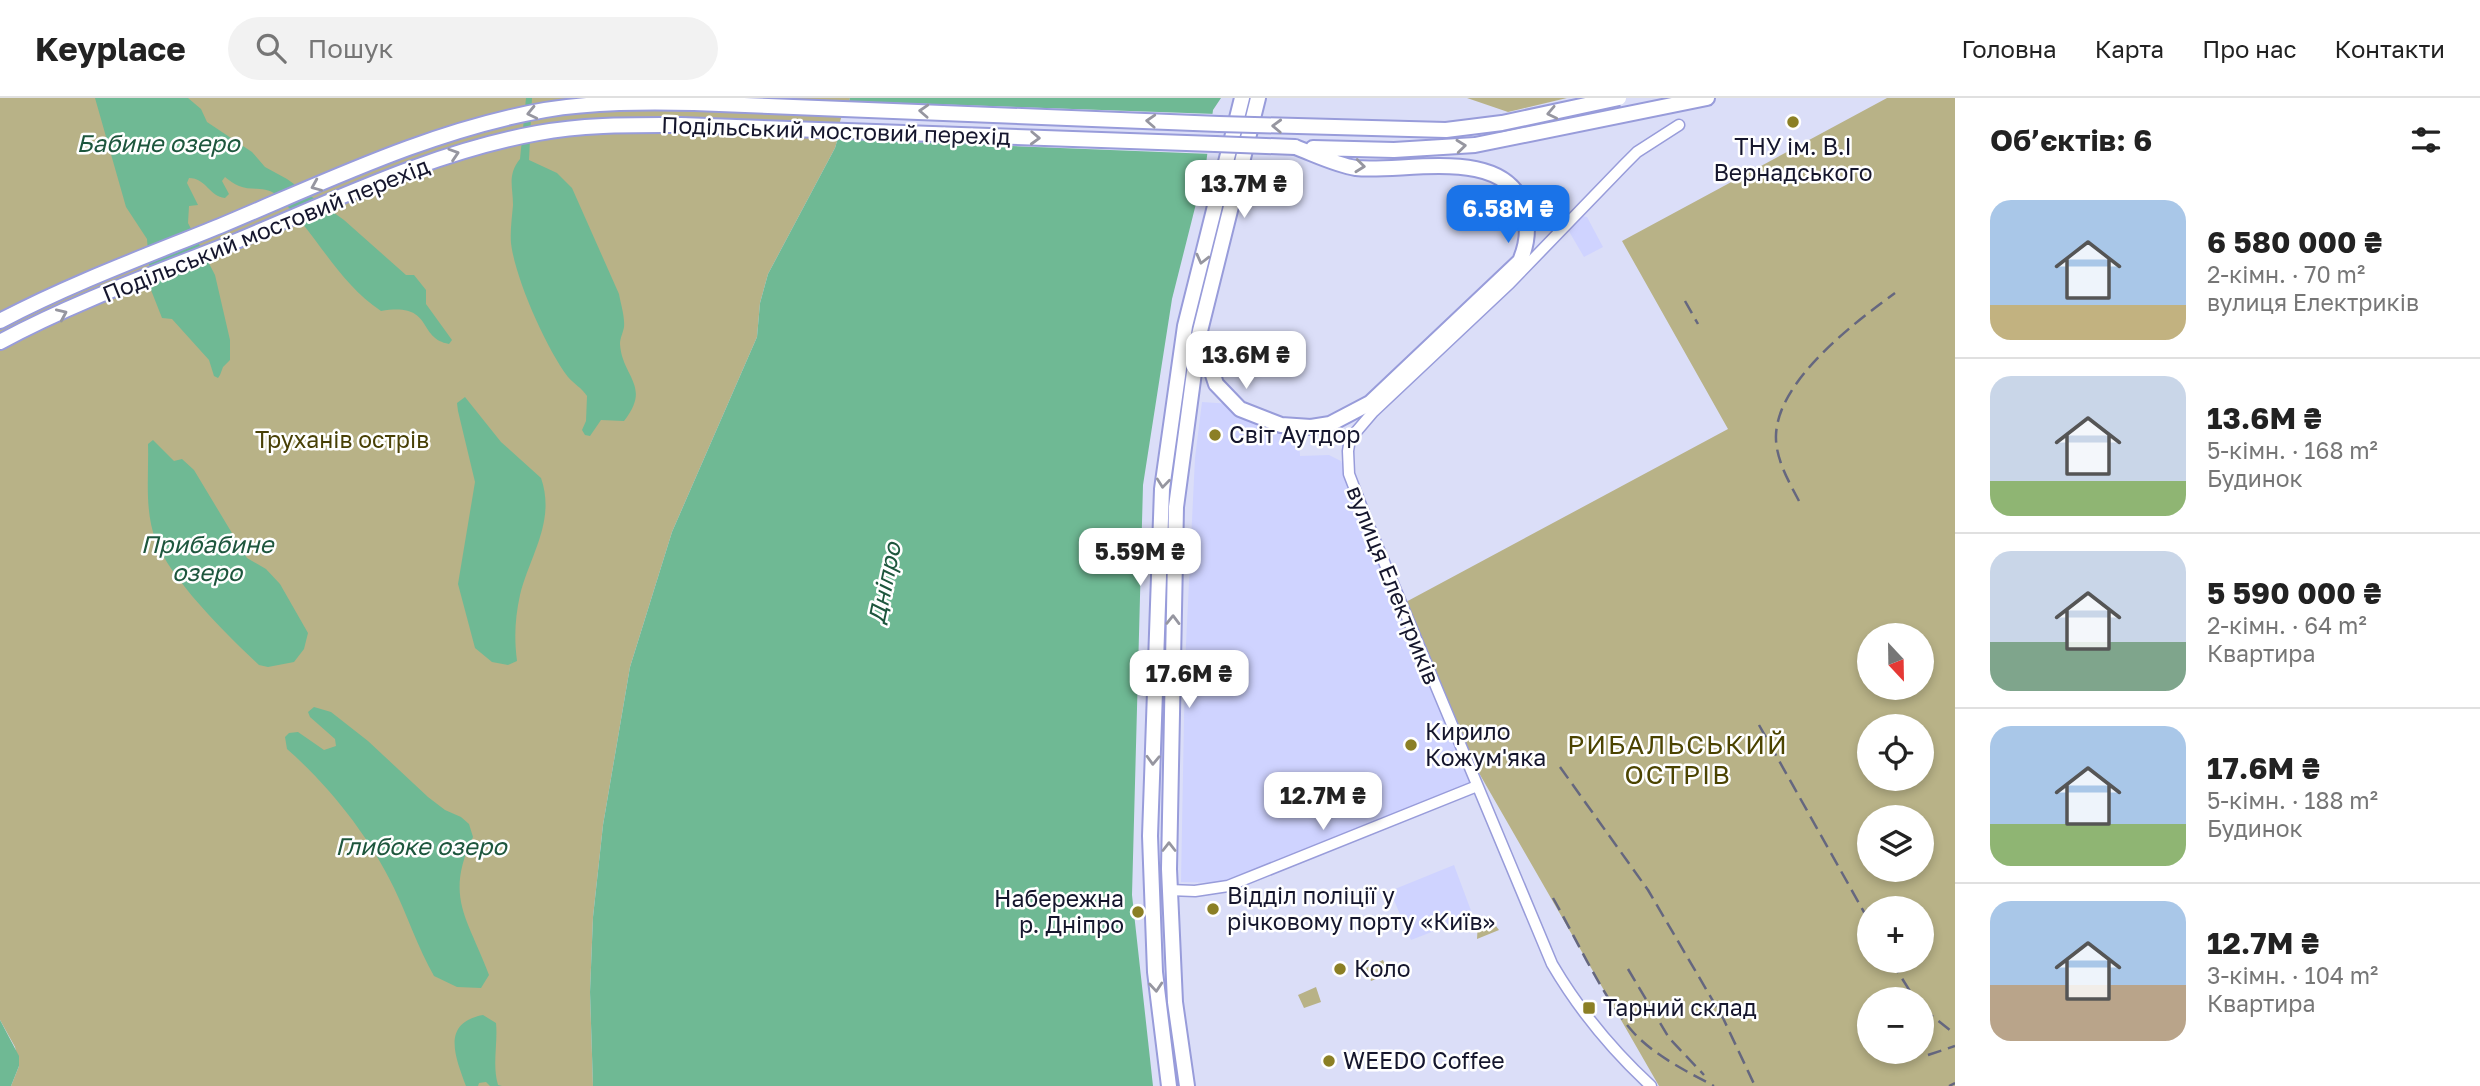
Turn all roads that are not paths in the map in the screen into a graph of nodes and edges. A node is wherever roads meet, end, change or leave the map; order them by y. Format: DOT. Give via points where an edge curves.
graph roads {
  1 [pos="1242,98"];
  2 [pos="1258,98"];
  3 [pos="1619,98"];
  4 [pos="1707,98"];
  5 [pos="1679,125"];
  6 [pos="1295,147"];
  7 [pos="0,321"];
  8 [pos="1199,335"];
  9 [pos="0,342"];
  10 [pos="1477,786"];
  11 [pos="1170,890"];
  12 [pos="1169,1086"];
  13 [pos="1187,1086"];
  14 [pos="1651,1086"];
  1 -- 12 [label="main road, one-way" via="1185,326 1162,489 1150,848 1155,972"];
  2 -- 8 [label="main road"];
  3 -- 7 [label="main road, Подільський мостовий перехід, one-way, bridge" via="1502,123 1396,131 694,103 614,103 545,110 475,126 400,151"];
  6 -- 4 [label="main road, Подільський мостовий перехід, one-way" via="1394,150 1475,145"];
  5 -- 10 [label="street, вулиця Електриків" via="1631,158 1350,439 1349,474"];
  6 -- 8 [label="main road, one-way" via="1355,167 1469,167 1495,175 1520,198 1526,222 1524,252 1514,271 1370,403 1338,421 1311,427 1281,425 1240,409 1216,384"];
  9 -- 6 [label="main road, Подільський мостовий перехід, one-way, bridge" via="111,291 404,172 540,132 681,125"];
  11 -- 8 [label="main road, one-way" via="1176,507"];
  10 -- 11 [label="street" via="1228,886"];
  10 -- 14 [label="street, вулиця Електриків" via="1552,964 1603,1037"];
  11 -- 13 [label="main road" via="1175,1002"];
}
